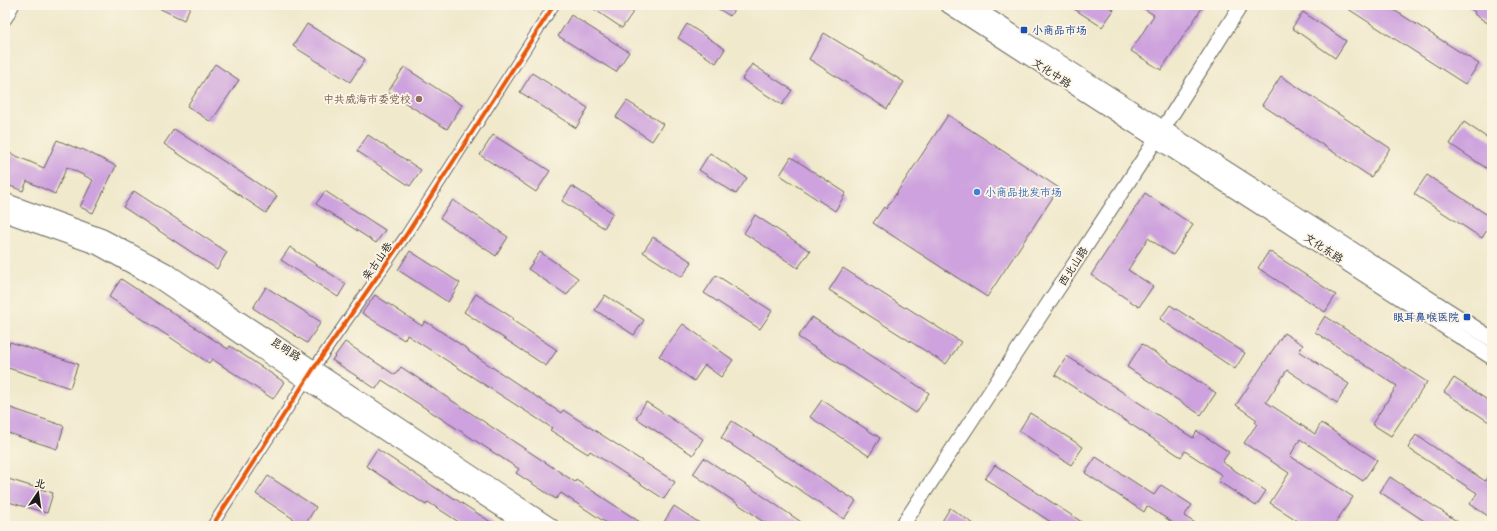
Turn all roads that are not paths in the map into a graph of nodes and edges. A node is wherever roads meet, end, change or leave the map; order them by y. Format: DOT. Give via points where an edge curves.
graph roads {
  1 [pos="12,5"];
  2 [pos="554,5"];
  3 [pos="948,5"];
  4 [pos="970,5"];
  5 [pos="1241,5"];
  6 [pos="5,18"];
  7 [pos="1159,135"];
  8 [pos="5,201"];
  9 [pos="5,214"];
  10 [pos="1492,339"];
  11 [pos="1492,357"];
  12 [pos="314,368"];
  13 [pos="306,381"];
  14 [pos="212,526"];
  15 [pos="527,526"];
  16 [pos="551,526"];
  17 [pos="902,526"];
  1 -- 6 [label="main road"];
  2 -- 12 [label="street, 亲古山巷" via="406,235"];
  3 -- 7 [label="main road, 文化中路"];
  4 -- 7 [label="main road"];
  5 -- 7 [label="main road, 西北山路"];
  7 -- 10 [label="main road"];
  7 -- 11 [label="main road, 文化东路" via="1309,238"];
  7 -- 17 [label="main road, 西北山路"];
  8 -- 12 [label="main road, 昆明路" via="103,237 167,271"];
  9 -- 13 [label="main road, 昆明路" via="98,247 160,281"];
  12 -- 13 [label="street, 亲古山巷"];
  12 -- 16 [label="main road, 昆明路"];
  13 -- 14 [label="street, 亲古山巷"];
  13 -- 15 [label="main road, 昆明路"];
}
